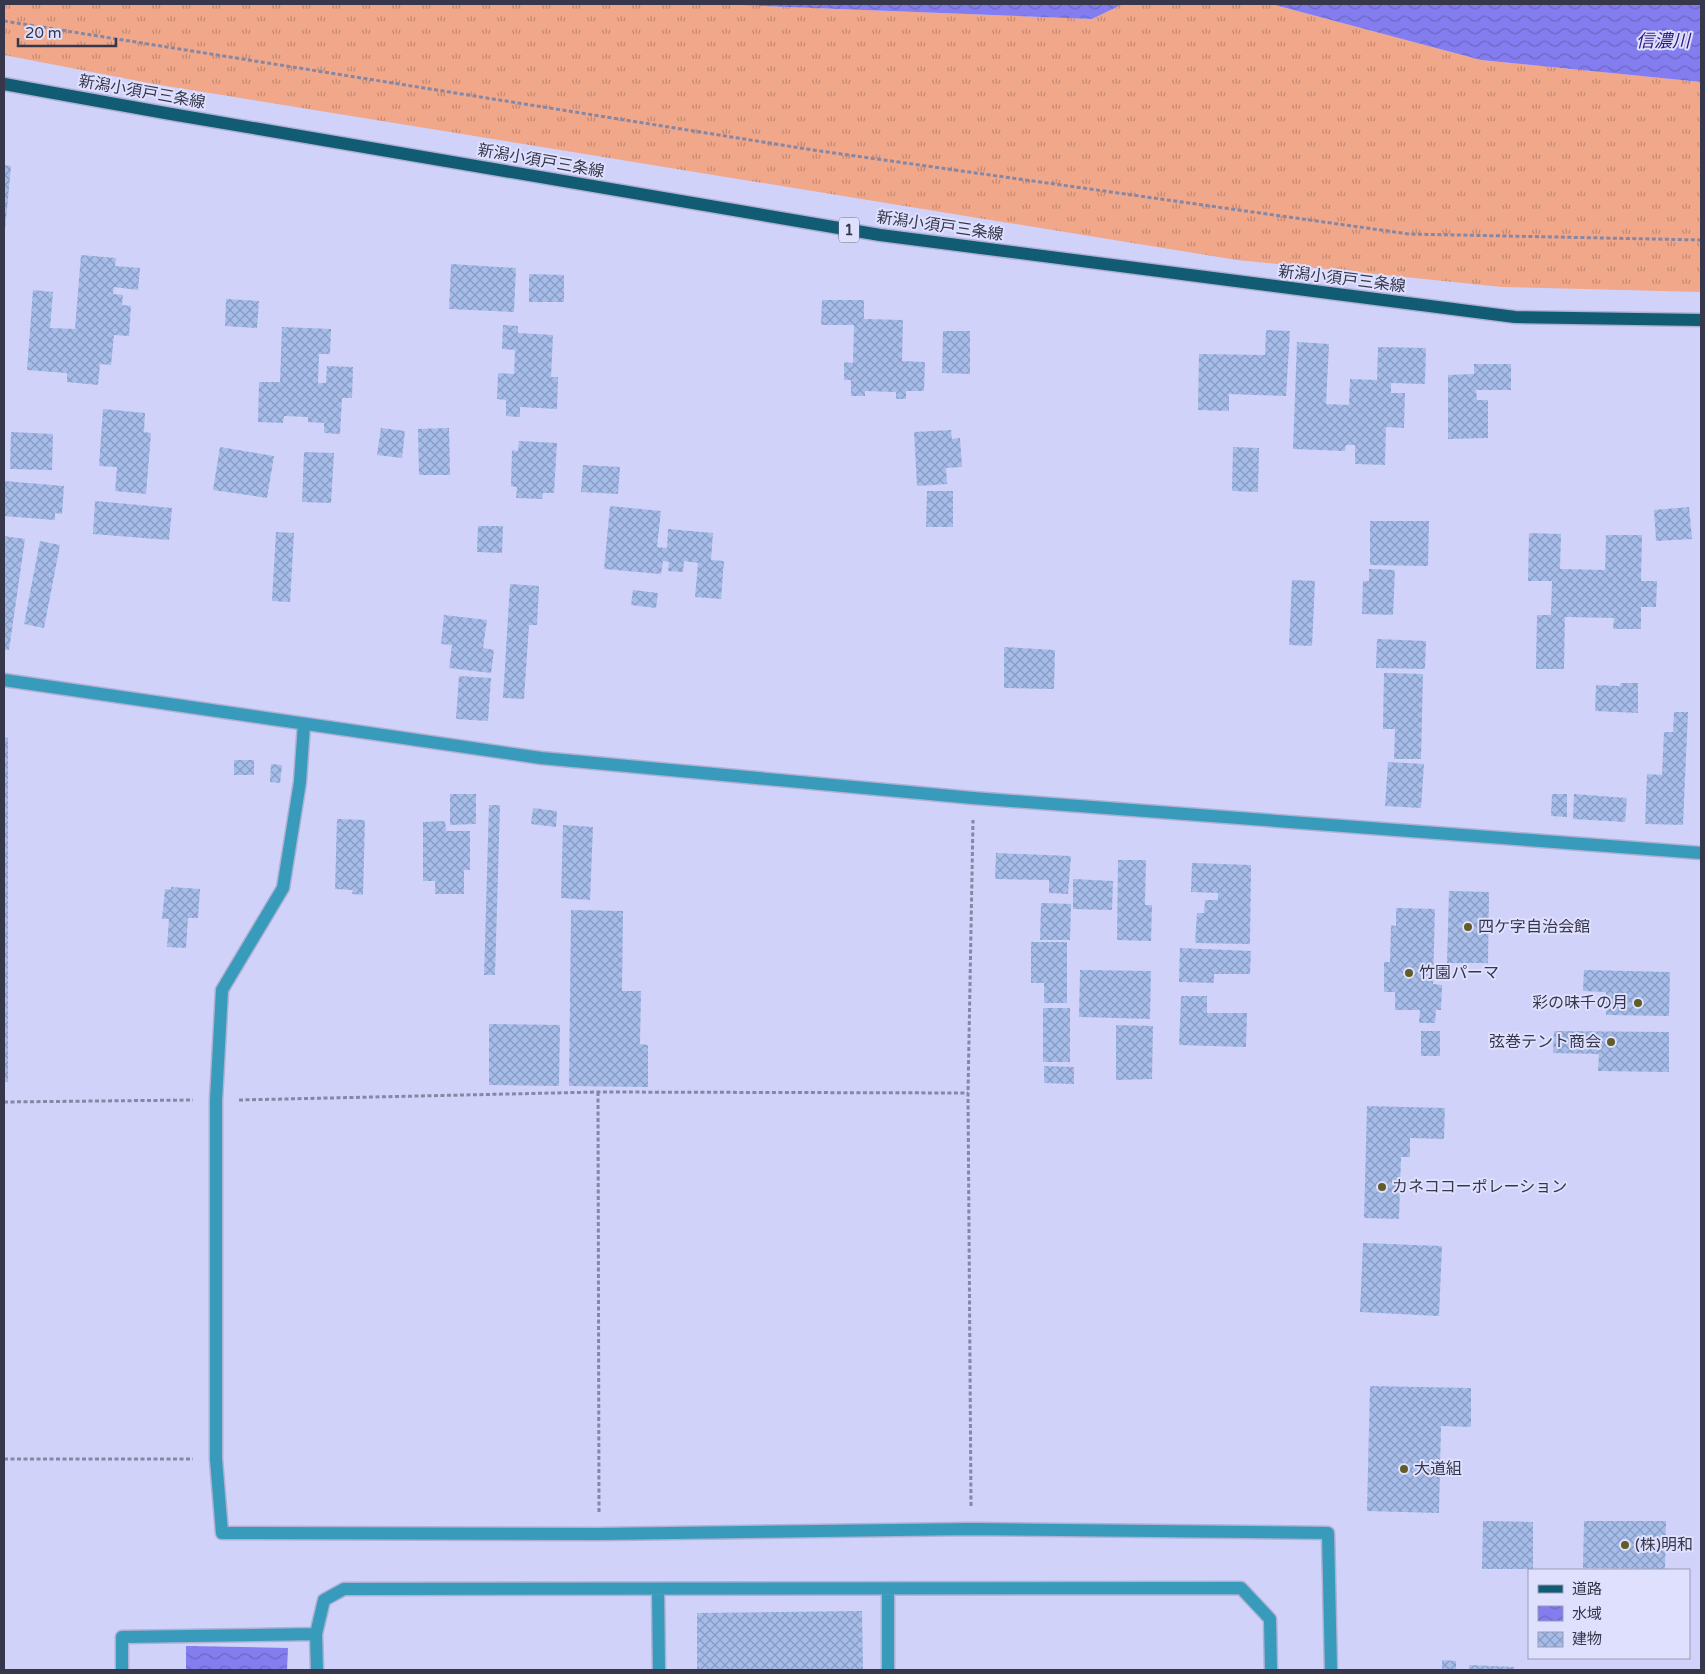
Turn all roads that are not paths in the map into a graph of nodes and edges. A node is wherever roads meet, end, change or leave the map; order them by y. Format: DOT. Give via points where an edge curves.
graph roads {
  1 [pos="4,84"];
  2 [pos="1701,320"];
  3 [pos="4,680"];
  4 [pos="304,724"];
  5 [pos="1701,853"];
  6 [pos="658,1589"];
  7 [pos="888,1589"];
  8 [pos="316,1634"];
  9 [pos="122,1670"];
  10 [pos="316,1670"];
  11 [pos="659,1670"];
  12 [pos="888,1670"];
  13 [pos="1271,1670"];
  14 [pos="1331,1670"];
  1 -- 2 [label="main road, 新潟小須戸三条線 / 1" via="880,235 1515,317"];
  3 -- 4 [label="street"];
  4 -- 5 [label="street" via="541,758 973,798"];
  4 -- 14 [label="street" via="300,782 283,888 222,990 216,1100 216,1459 222,1533 599,1534 971,1529 1328,1533"];
  6 -- 7 [label="street"];
  6 -- 8 [label="street" via="344,1590 324,1600"];
  6 -- 11 [label="street"];
  7 -- 12 [label="street"];
  7 -- 13 [label="street" via="1241,1588 1270,1619"];
  8 -- 9 [label="street" via="122,1637"];
  8 -- 10 [label="street"];
}
